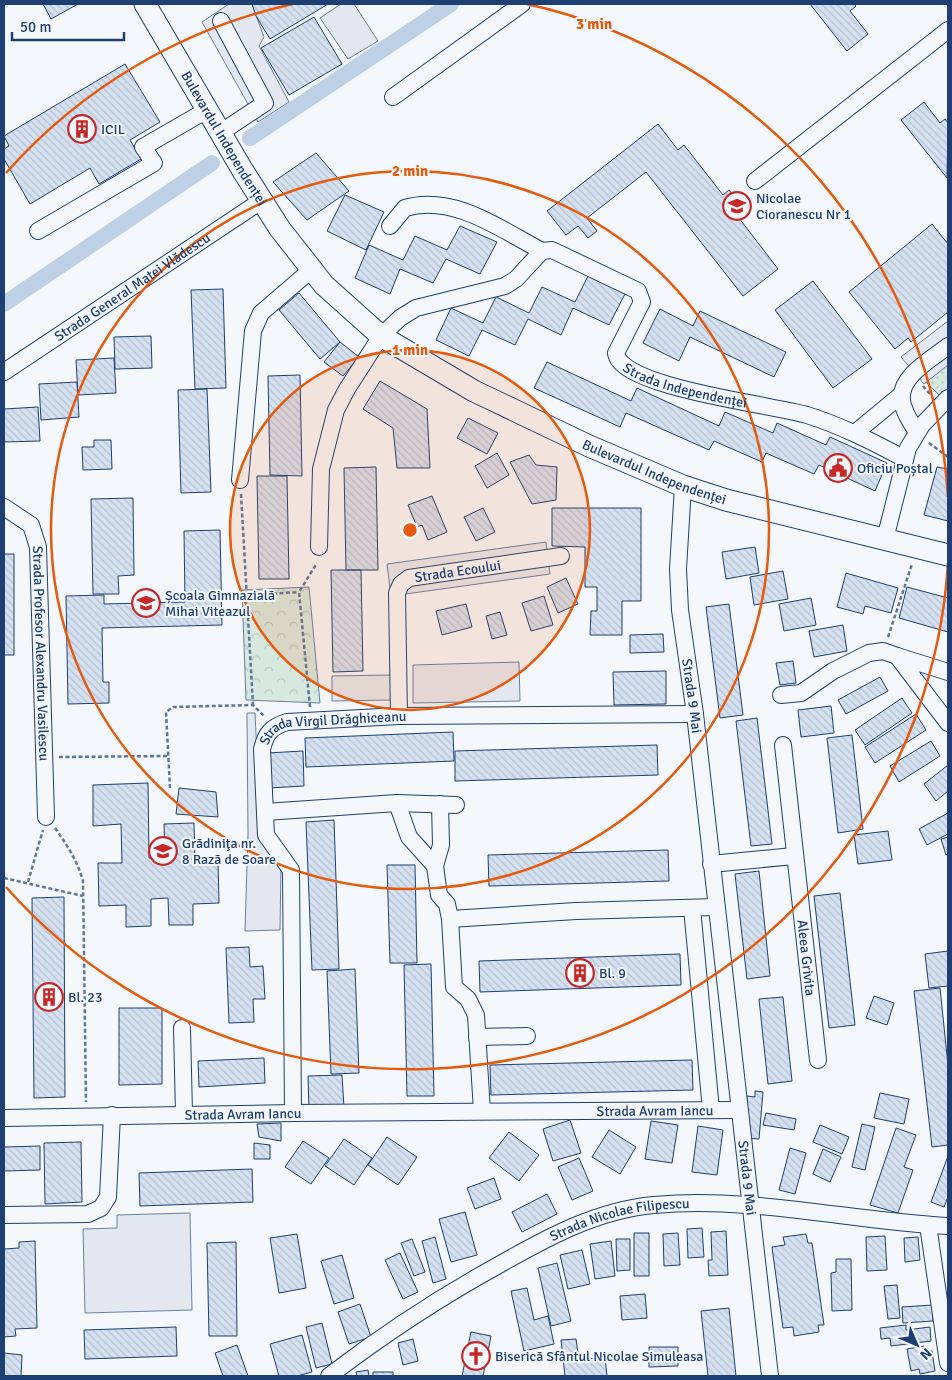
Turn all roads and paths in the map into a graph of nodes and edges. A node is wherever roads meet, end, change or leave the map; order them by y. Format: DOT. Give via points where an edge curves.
graph roads {
  1 [pos="145,4"];
  2 [pos="522,4"];
  3 [pos="221,21"];
  4 [pos="948,30"];
  5 [pos="393,97"];
  6 [pos="207,110"];
  7 [pos="220,133"];
  8 [pos="755,181"];
  9 [pos="261,201"];
  10 [pos="390,226"];
  11 [pos="38,231"];
  12 [pos="542,251"];
  13 [pos="311,270"];
  14 [pos="381,336"];
  15 [pos="948,346"];
  16 [pos="4,372"];
  17 [pos="906,384"];
  18 [pos="944,402"];
  19 [pos="917,432"];
  20 [pos="855,434"];
  21 [pos="948,457"];
  22 [pos="905,459"];
  23 [pos="240,480"];
  24 [pos="683,486"];
  25 [pos="4,507"];
  26 [pos="885,539"];
  27 [pos="320,546"];
  28 [pos="948,555"];
  29 [pos="560,556"];
  30 [pos="913,562"];
  31 [pos="300,592"];
  32 [pos="247,595"];
  33 [pos="890,653"];
  34 [pos="948,672"];
  35 [pos="782,695"];
  36 [pos="948,698"];
  37 [pos="253,705"];
  38 [pos="695,714"];
  39 [pos="399,716"];
  40 [pos="311,721"];
  41 [pos="948,722"];
  42 [pos="274,726"];
  43 [pos="783,745"];
  44 [pos="168,756"];
  45 [pos="45,757"];
  46 [pos="170,788"];
  47 [pos="397,803"];
  48 [pos="440,804"];
  49 [pos="456,805"];
  50 [pos="265,812"];
  51 [pos="46,817"];
  52 [pos="794,856"];
  53 [pos="711,864"];
  54 [pos="435,866"];
  55 [pos="4,878"];
  56 [pos="28,882"];
  57 [pos="83,896"];
  58 [pos="716,907"];
  59 [pos="692,908"];
  60 [pos="450,919"];
  61 [pos="724,980"];
  62 [pos="699,981"];
  63 [pos="182,1028"];
  64 [pos="527,1036"];
  65 [pos="477,1037"];
  66 [pos="818,1060"];
  67 [pos="712,1110"];
  68 [pos="739,1110"];
  69 [pos="482,1111"];
  70 [pos="292,1113"];
  71 [pos="184,1114"];
  72 [pos="112,1115"];
  73 [pos="87,1116"];
  74 [pos="4,1118"];
  75 [pos="750,1205"];
  76 [pos="4,1215"];
  77 [pos="928,1225"];
  78 [pos="948,1226"];
  79 [pos="948,1363"];
  80 [pos="330,1376"];
  81 [pos="770,1376"];
  1 -- 6 [label="main road, Bulevardul Independenței"];
  2 -- 5 [label="street"];
  3 -- 7 [label="street" via="265,103"];
  4 -- 8 [label="street"];
  6 -- 7 [label="main road, Bulevardul Independenței"];
  6 -- 11 [label="street" via="144,147 154,162"];
  7 -- 9 [label="main road, Bulevardul Independenței"];
  9 -- 13 [label="main road, Bulevardul Independenței"];
  9 -- 16 [label="street, Strada General Matei Vlădescu"];
  10 -- 12 [label="street" via="405,208 423,205 451,208 468,212"];
  12 -- 14 [label="street" via="505,286 416,308"];
  12 -- 20 [label="street, Strada Independenței" via="552,250 638,291 642,296 616,353 617,359 628,369 669,385 805,414"];
  13 -- 14 [label="main road, Bulevardul Independenței"];
  13 -- 23 [label="street" via="261,313 253,332"];
  14 -- 24 [label="main road, Bulevardul Independenței" via="474,391"];
  14 -- 27 [label="street" via="336,410 321,469"];
  15 -- 17 [label="street"];
  17 -- 18 [label="path"];
  17 -- 19 [label="street" via="902,402"];
  17 -- 20 [label="street"];
  18 -- 19 [label="street"];
  19 -- 21 [label="path"];
  19 -- 22 [label="street"];
  20 -- 22 [label="street, Strada Independenței"];
  22 -- 26 [label="street"];
  23 -- 32 [label="path"];
  24 -- 26 [label="main road, Bulevardul Independenței"];
  24 -- 38 [label="street, Strada 9 Mai" via="678,570 680,610"];
  25 -- 45 [label="street, Strada Profesor Alexandru Vasilescu" via="31,525 37,540"];
  26 -- 28 [label="main road, Bulevardul Independenței"];
  27 -- 31 [label="path" via="318,562"];
  29 -- 39 [label="street, Strada Ecoului" via="409,578 401,584 397,594"];
  30 -- 33 [label="path"];
  31 -- 32 [label="path"];
  31 -- 40 [label="path"];
  32 -- 37 [label="path"];
  33 -- 34 [label="street"];
  33 -- 35 [label="street" via="869,653 832,671 801,694"];
  33 -- 41 [label="street"];
  36 -- 41 [label="street"];
  37 -- 42 [label="path"];
  37 -- 44 [label="path" via="173,706 166,712"];
  38 -- 39 [label="street, Strada Virgil Drăghiceanu"];
  38 -- 53 [label="street, Strada 9 Mai"];
  39 -- 40 [label="street, Strada Virgil Drăghiceanu"];
  40 -- 42 [label="street, Strada Virgil Drăghiceanu"];
  42 -- 50 [label="street, Strada Virgil Drăghiceanu" via="265,737 262,749"];
  43 -- 52 [label="street, Aleea Grivita"];
  44 -- 45 [label="path"];
  44 -- 46 [label="path"];
  45 -- 51 [label="street, Strada Profesor Alexandru Vasilescu"];
  47 -- 48 [label="street"];
  47 -- 50 [label="street"];
  47 -- 54 [label="street" via="409,837"];
  48 -- 49 [label="street"];
  48 -- 54 [label="street" via="441,845"];
  50 -- 70 [label="street, Strada Virgil Drăghiceanu" via="266,835 291,870"];
  51 -- 56 [label="path"];
  51 -- 57 [label="path" via="71,849 83,880"];
  52 -- 53 [label="street"];
  52 -- 66 [label="street, Aleea Grivita"];
  53 -- 58 [label="street, Strada 9 Mai"];
  54 -- 60 [label="street" via="439,895 447,904"];
  55 -- 56 [label="path"];
  56 -- 57 [label="path"];
  57 -- 73 [label="path"];
  58 -- 59 [label="street"];
  58 -- 61 [label="street, Strada 9 Mai"];
  59 -- 60 [label="street"];
  59 -- 62 [label="street"];
  60 -- 65 [label="street" via="454,986 468,999 476,1015"];
  61 -- 62 [label="street"];
  61 -- 68 [label="street, Strada 9 Mai"];
  62 -- 67 [label="street"];
  63 -- 71 [label="street"];
  64 -- 65 [label="street"];
  65 -- 69 [label="street"];
  67 -- 68 [label="street, Strada Avram Iancu"];
  67 -- 69 [label="street, Strada Avram Iancu"];
  68 -- 75 [label="street, Strada 9 Mai"];
  69 -- 70 [label="street, Strada Avram Iancu"];
  70 -- 71 [label="street, Strada Avram Iancu"];
  71 -- 72 [label="street, Strada Avram Iancu"];
  72 -- 73 [label="street, Strada Avram Iancu"];
  72 -- 76 [label="street" via="108,1197 101,1208 88,1214"];
  73 -- 74 [label="street, Strada Avram Iancu"];
  75 -- 77 [label="street, Strada Nicolae Filipescu"];
  75 -- 80 [label="street, Strada Nicolae Filipescu" via="683,1204 629,1208 562,1231 433,1301"];
  75 -- 81 [label="street, Strada 9 Mai"];
  77 -- 78 [label="street, Strada Nicolae Filipescu"];
  77 -- 79 [label="street"];
}
